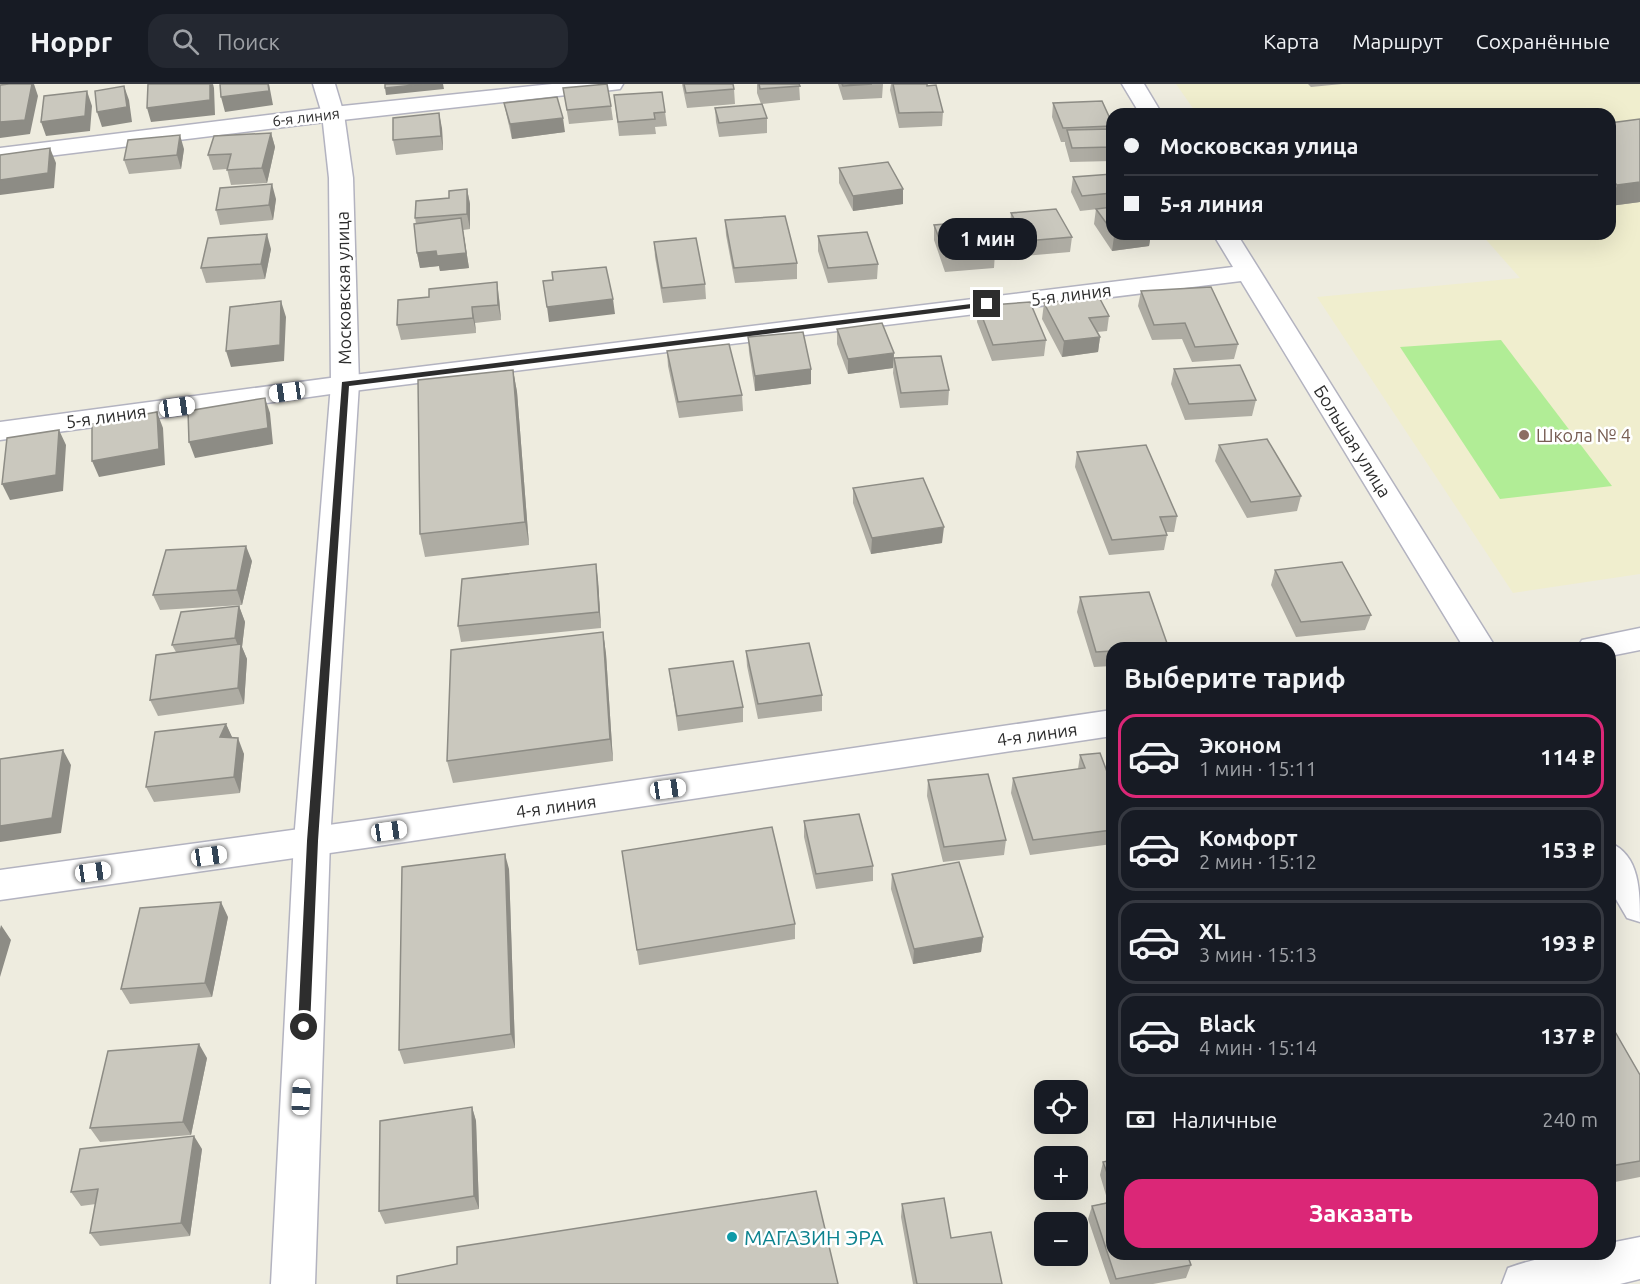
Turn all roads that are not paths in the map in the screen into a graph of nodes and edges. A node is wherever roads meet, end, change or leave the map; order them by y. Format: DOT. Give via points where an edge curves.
graph roads {
  1 [pos="612,84"];
  2 [pos="1133,84"];
  3 [pos="329,99"];
  4 [pos="1148,108"];
  5 [pos="0,155"];
  6 [pos="1230,240"];
  7 [pos="1249,272"];
  8 [pos="345,384"];
  9 [pos="0,431"];
  10 [pos="1640,639"];
  11 [pos="1476,642"];
  12 [pos="1616,644"];
  13 [pos="1106,724"];
  14 [pos="312,841"];
  15 [pos="1616,868"];
  16 [pos="0,885"];
  17 [pos="1640,907"];
  18 [pos="1640,1258"];
  19 [pos="292,1284"];
  20 [pos="1524,1284"];
  1 -- 3 [label="street, 6-я линия"];
  2 -- 4 [label="street"];
  3 -- 5 [label="street, 6-я линия"];
  3 -- 8 [label="street, Московская улица" via="341,178"];
  6 -- 7 [label="street, Большая улица"];
  7 -- 8 [label="street, 5-я линия"];
  7 -- 11 [label="street, Большая улица"];
  8 -- 9 [label="street, 5-я линия"];
  8 -- 14 [label="street, Московская улица"];
  10 -- 12 [label="street"];
  13 -- 14 [label="street, 4-я линия"];
  14 -- 16 [label="street, 4-я линия"];
  14 -- 19 [label="street, Московская улица"];
  15 -- 17 [label="street"];
  18 -- 20 [label="street"];
}
